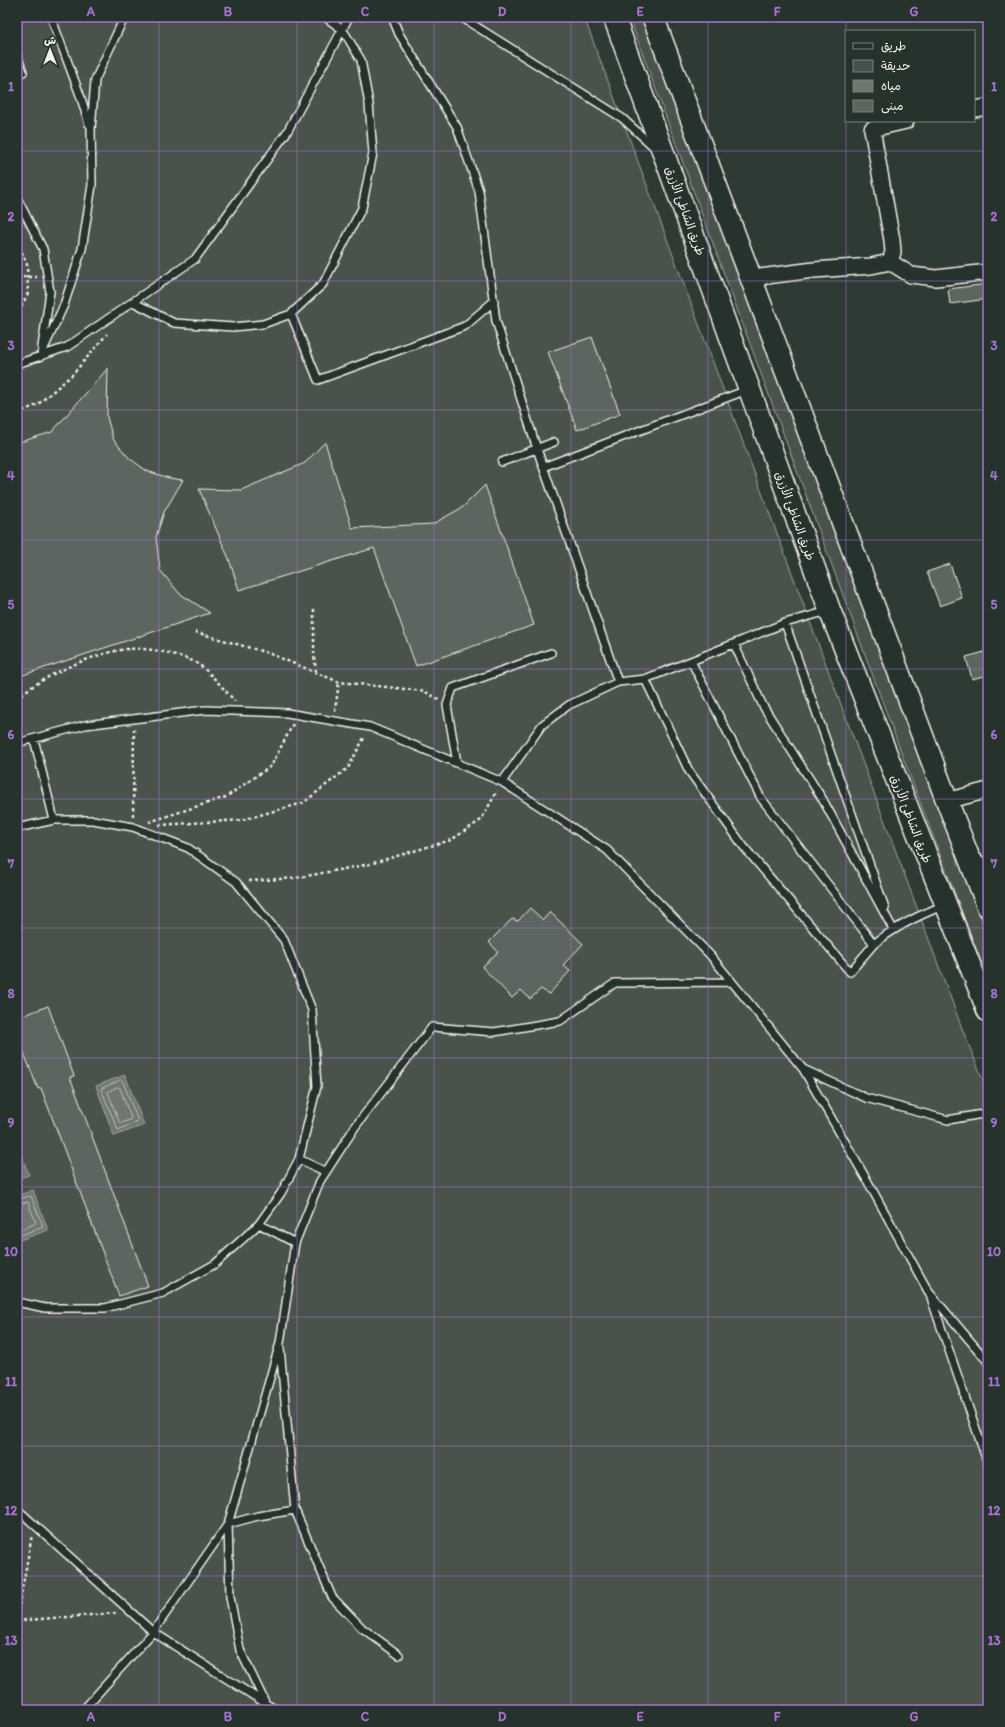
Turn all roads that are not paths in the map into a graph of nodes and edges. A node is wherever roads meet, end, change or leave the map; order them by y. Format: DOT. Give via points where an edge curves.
graph roads {
  1 [pos="51,17"];
  2 [pos="126,17"];
  3 [pos="325,17"];
  4 [pos="349,17"];
  5 [pos="392,17"];
  6 [pos="461,17"];
  7 [pos="614,17"];
  8 [pos="653,17"];
  9 [pos="343,30"];
  10 [pos="17,55"];
  11 [pos="17,74"];
  12 [pos="988,107"];
  13 [pos="975,109"];
  14 [pos="901,122"];
  15 [pos="91,129"];
  16 [pos="666,158"];
  17 [pos="17,198"];
  18 [pos="890,262"];
  19 [pos="988,272"];
  20 [pos="750,278"];
  21 [pos="133,302"];
  22 [pos="494,302"];
  23 [pos="291,314"];
  24 [pos="40,357"];
  25 [pos="17,364"];
  26 [pos="749,389"];
  27 [pos="554,442"];
  28 [pos="537,449"];
  29 [pos="502,462"];
  30 [pos="543,467"];
  31 [pos="830,610"];
  32 [pos="785,623"];
  33 [pos="734,644"];
  34 [pos="551,653"];
  35 [pos="691,661"];
  36 [pos="645,679"];
  37 [pos="618,682"];
  38 [pos="34,739"];
  39 [pos="17,743"];
  40 [pos="457,763"];
  41 [pos="502,782"];
  42 [pos="988,790"];
  43 [pos="947,801"];
  44 [pos="54,820"];
  45 [pos="17,828"];
  46 [pos="962,843"];
  47 [pos="988,867"];
  48 [pos="945,905"];
  49 [pos="988,907"];
  50 [pos="893,929"];
  51 [pos="874,944"];
  52 [pos="732,982"];
  53 [pos="988,1011"];
  54 [pos="802,1069"];
  55 [pos="988,1113"];
  56 [pos="299,1159"];
  57 [pos="326,1172"];
  58 [pos="259,1224"];
  59 [pos="295,1243"];
  60 [pos="928,1292"];
  61 [pos="17,1302"];
  62 [pos="280,1343"];
  63 [pos="988,1362"];
  64 [pos="988,1464"];
  65 [pos="17,1508"];
  66 [pos="295,1510"];
  67 [pos="228,1524"];
  68 [pos="153,1632"];
  69 [pos="399,1655"];
  70 [pos="267,1705"];
  71 [pos="83,1710"];
  72 [pos="276,1710"];
  1 -- 15 [label="lane"];
  2 -- 15 [label="lane" via="95,80"];
  3 -- 9 [label="lane"];
  4 -- 9 [label="lane"];
  5 -- 22 [label="lane" via="399,34 457,127 479,191"];
  6 -- 16 [label="lane" via="622,118"];
  7 -- 16 [label="main road, طريق الشاطئ الأزرق"];
  8 -- 20 [label="main road"];
  9 -- 21 [label="lane" via="286,132 195,259"];
  9 -- 23 [label="lane" via="361,60 369,104 373,153 362,208 323,284"];
  10 -- 11 [label="lane" via="23,72"];
  12 -- 13 [label="street"];
  14 -- 18 [label="street" via="872,128 892,240 893,252"];
  15 -- 24 [label="lane" via="92,185 82,249 64,305"];
  16 -- 26 [label="main road, طريق الشاطئ الأزرق"];
  17 -- 24 [label="lane" via="43,249 48,277 50,292"];
  18 -- 19 [label="street" via="911,275 936,278"];
  18 -- 20 [label="street"];
  20 -- 43 [label="main road"];
  21 -- 23 [label="lane" via="174,324 233,327 263,324"];
  21 -- 24 [label="lane" via="67,347"];
  22 -- 23 [label="lane" via="465,326 318,380"];
  22 -- 28 [label="lane" via="496,321"];
  24 -- 25 [label="lane"];
  26 -- 30 [label="lane"];
  26 -- 31 [label="main road, طريق الشاطئ الأزرق"];
  27 -- 28 [label="lane"];
  28 -- 29 [label="lane"];
  28 -- 30 [label="lane"];
  30 -- 37 [label="lane"];
  31 -- 32 [label="lane"];
  31 -- 48 [label="main road, طريق الشاطئ الأزرق"];
  32 -- 33 [label="lane"];
  32 -- 50 [label="lane"];
  33 -- 35 [label="lane"];
  33 -- 50 [label="lane" via="763,706 823,800"];
  34 -- 40 [label="lane" via="453,688 447,705"];
  35 -- 36 [label="lane"];
  35 -- 51 [label="lane" via="762,798"];
  36 -- 37 [label="lane"];
  36 -- 51 [label="lane" via="689,771 744,847 850,972"];
  37 -- 41 [label="lane" via="569,705 542,725"];
  38 -- 39 [label="lane"];
  38 -- 40 [label="lane" via="85,725 205,710 245,711 298,715 370,727"];
  38 -- 44 [label="lane"];
  40 -- 41 [label="lane"];
  41 -- 52 [label="lane" via="607,850 710,955"];
  42 -- 43 [label="street"];
  43 -- 46 [label="main road"];
  44 -- 45 [label="lane"];
  44 -- 56 [label="lane" via="93,820 132,827 188,848 236,882 284,940 312,1010 317,1086"];
  46 -- 47 [label="lane"];
  46 -- 49 [label="main road"];
  48 -- 50 [label="lane" via="919,914"];
  48 -- 53 [label="main road, طريق الشاطئ الأزرق"];
  50 -- 51 [label="lane"];
  52 -- 54 [label="lane"];
  52 -- 57 [label="lane" via="615,983 560,1021 494,1032 432,1027 355,1127"];
  54 -- 55 [label="lane" via="866,1098 948,1120"];
  54 -- 60 [label="lane"];
  56 -- 57 [label="lane"];
  56 -- 58 [label="lane" via="281,1193"];
  57 -- 59 [label="lane"];
  58 -- 59 [label="lane"];
  58 -- 61 [label="lane" via="215,1264 163,1293 105,1308 45,1308"];
  59 -- 62 [label="lane"];
  60 -- 63 [label="lane"];
  60 -- 64 [label="lane"];
  62 -- 66 [label="lane"];
  62 -- 67 [label="lane"];
  65 -- 68 [label="lane"];
  66 -- 67 [label="lane"];
  66 -- 69 [label="lane" via="332,1597 362,1628"];
  67 -- 68 [label="lane"];
  67 -- 70 [label="lane" via="230,1597 240,1650"];
  68 -- 70 [label="lane"];
  68 -- 71 [label="lane"];
  70 -- 72 [label="lane"];
}
